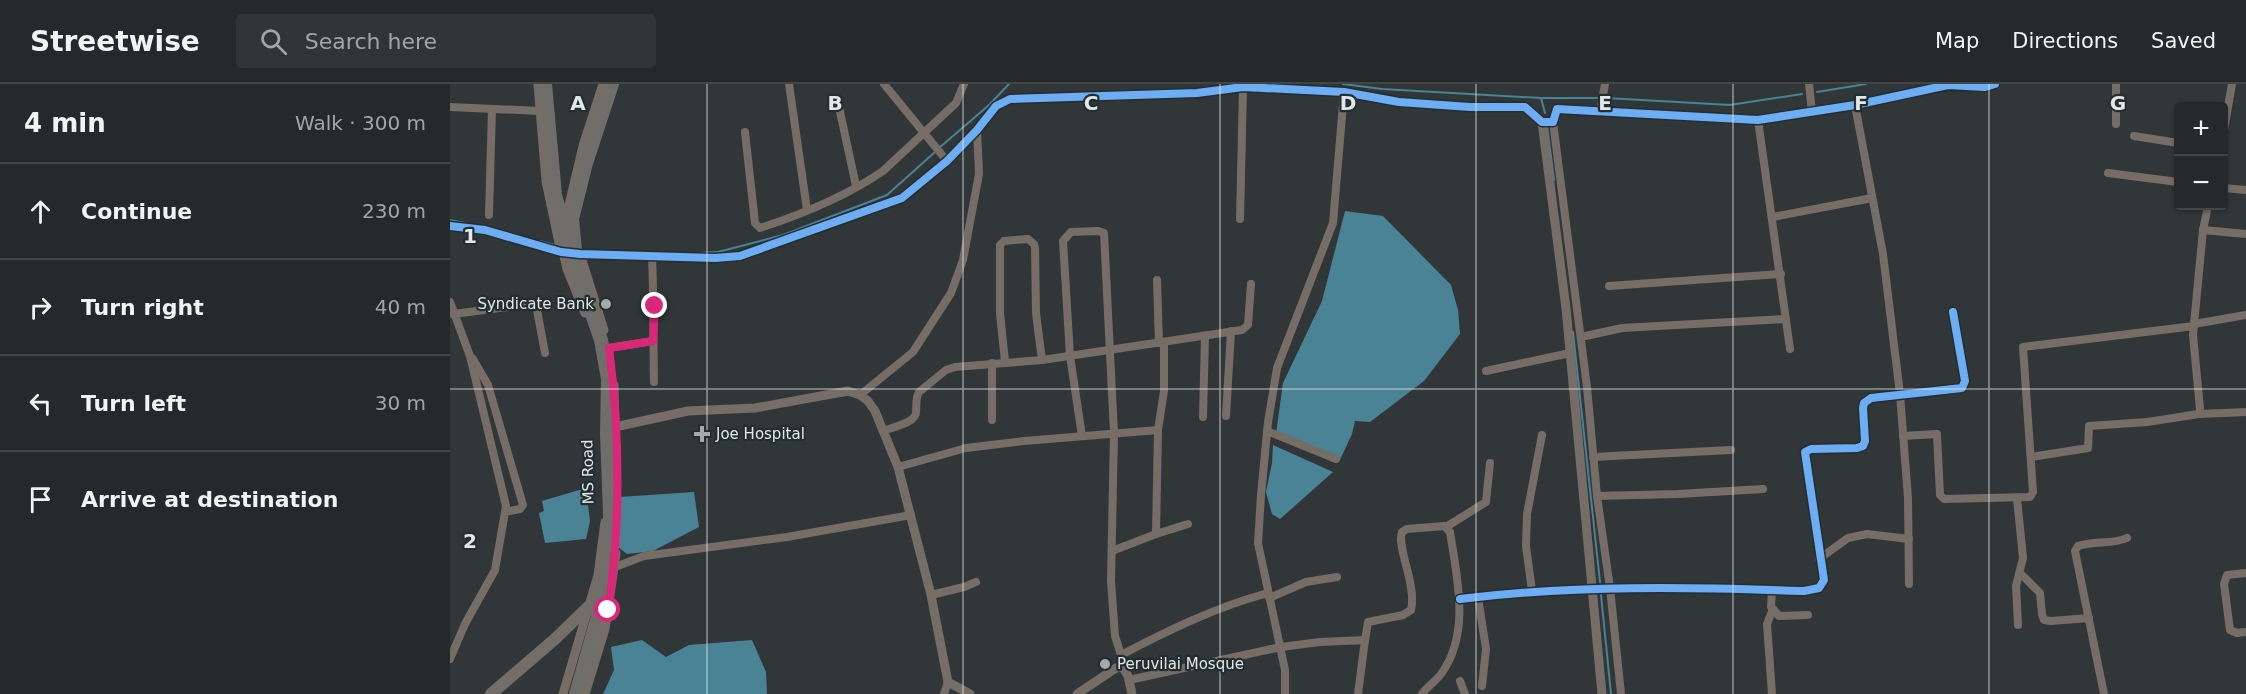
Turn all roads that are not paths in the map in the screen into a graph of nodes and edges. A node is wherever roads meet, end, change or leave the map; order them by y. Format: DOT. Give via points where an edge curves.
graph roads {
  1 [pos="538,84"];
  2 [pos="545,84"];
  3 [pos="552,84"];
  4 [pos="603,84"];
  5 [pos="612,84"];
  6 [pos="617,84"];
  7 [pos="789,84"];
  8 [pos="884,84"];
  9 [pos="964,84"];
  10 [pos="1605,84"];
  11 [pos="1809,84"];
  12 [pos="1995,84"];
  13 [pos="2116,84"];
  14 [pos="2232,84"];
  15 [pos="1243,87"];
  16 [pos="1344,92"];
  17 [pos="2228,104"];
  18 [pos="1855,105"];
  19 [pos="450,107"];
  20 [pos="839,107"];
  21 [pos="492,110"];
  22 [pos="540,111"];
  23 [pos="1812,111"];
  24 [pos="1600,112"];
  25 [pos="1758,120"];
  26 [pos="1547,122"];
  27 [pos="2115,124"];
  28 [pos="977,130"];
  29 [pos="745,132"];
  30 [pos="924,133"];
  31 [pos="2134,136"];
  32 [pos="2174,142"];
  33 [pos="944,157"];
  34 [pos="2108,173"];
  35 [pos="2174,181"];
  36 [pos="856,186"];
  37 [pos="2228,188"];
  38 [pos="2246,190"];
  39 [pos="1872,198"];
  40 [pos="807,210"];
  41 [pos="2207,210"];
  42 [pos="489,215"];
  43 [pos="1773,217"];
  44 [pos="1240,219"];
  45 [pos="565,220"];
  46 [pos="450,226"];
  47 [pos="2203,230"];
  48 [pos="2246,234"];
  49 [pos="561,252"];
  50 [pos="580,254"];
  51 [pos="651,257"];
  52 [pos="577,271"];
  53 [pos="1781,274"];
  54 [pos="1157,280"];
  55 [pos="1251,284"];
  56 [pos="1609,286"];
  57 [pos="451,307"];
  58 [pos="1953,312"];
  59 [pos="2246,315"];
  60 [pos="1786,318"];
  61 [pos="2194,325"];
  62 [pos="1230,331"];
  63 [pos="1205,336"];
  64 [pos="1581,338"];
  65 [pos="653,341"];
  66 [pos="1162,343"];
  67 [pos="609,348"];
  68 [pos="1111,349"];
  69 [pos="1790,349"];
  70 [pos="545,353"];
  71 [pos="1570,353"];
  72 [pos="470,356"];
  73 [pos="1070,356"];
  74 [pos="1042,360"];
  75 [pos="1005,362"];
  76 [pos="992,363"];
  77 [pos="1486,371"];
  78 [pos="654,382"];
  79 [pos="1900,394"];
  80 [pos="860,395"];
  81 [pos="2246,412"];
  82 [pos="2199,414"];
  83 [pos="1226,416"];
  84 [pos="1203,417"];
  85 [pos="992,420"];
  86 [pos="615,427"];
  87 [pos="1158,430"];
  88 [pos="883,431"];
  89 [pos="1267,431"];
  90 [pos="1114,433"];
  91 [pos="1542,435"];
  92 [pos="1082,436"];
  93 [pos="1903,436"];
  94 [pos="1731,450"];
  95 [pos="1593,457"];
  96 [pos="2031,457"];
  97 [pos="1336,459"];
  98 [pos="1490,464"];
  99 [pos="898,466"];
  100 [pos="1763,489"];
  101 [pos="1597,496"];
  102 [pos="2017,498"];
  103 [pos="505,512"];
  104 [pos="911,515"];
  105 [pos="1188,524"];
  106 [pos="1446,527"];
  107 [pos="1156,534"];
  108 [pos="2127,538"];
  109 [pos="1909,539"];
  110 [pos="1112,550"];
  111 [pos="1819,559"];
  112 [pos="615,567"];
  113 [pos="2020,573"];
  114 [pos="2246,573"];
  115 [pos="1337,576"];
  116 [pos="976,582"];
  117 [pos="1909,584"];
  118 [pos="1610,588"];
  119 [pos="1593,589"];
  120 [pos="1772,590"];
  121 [pos="1532,591"];
  122 [pos="931,595"];
  123 [pos="1269,595"];
  124 [pos="1478,597"];
  125 [pos="1460,599"];
  126 [pos="588,607"];
  127 [pos="1773,609"];
  128 [pos="608,610"];
  129 [pos="1808,615"];
  130 [pos="2089,618"];
  131 [pos="2018,625"];
  132 [pos="2246,633"];
  133 [pos="1365,640"];
  134 [pos="1281,648"];
  135 [pos="1121,655"];
  136 [pos="450,659"];
  137 [pos="1123,668"];
  138 [pos="1129,681"];
  139 [pos="1460,681"];
  140 [pos="948,682"];
  141 [pos="1482,686"];
  142 [pos="491,694"];
  143 [pos="563,694"];
  144 [pos="576,694"];
  145 [pos="585,694"];
  146 [pos="944,694"];
  147 [pos="970,694"];
  148 [pos="1077,694"];
  149 [pos="1132,694"];
  150 [pos="1285,694"];
  151 [pos="1358,694"];
  152 [pos="1422,694"];
  153 [pos="1465,694"];
  154 [pos="1602,694"];
  155 [pos="1621,694"];
  156 [pos="1772,694"];
  157 [pos="2104,694"];
  1 -- 22 [label="street, MS Road"];
  2 -- 52 [label="highway, bridge" via="555,195"];
  3 -- 45 [label="street, MS Road" via="557,179"];
  4 -- 45 [label="street, MS Road" via="582,146"];
  5 -- 52 [label="highway, bridge" via="572,219"];
  6 -- 50 [label="street" via="584,185 578,219"];
  7 -- 40 [label="street"];
  8 -- 30 [label="street"];
  9 -- 30 [label="street" via="956,103"];
  10 -- 24 [label="street"];
  11 -- 23 [label="street"];
  12 -- 18 [label="street" via="1948,86"];
  13 -- 27 [label="street"];
  14 -- 17 [label="street"];
  15 -- 16 [label="street"];
  15 -- 28 [label="street" via="1197,93 1010,99 996,106"];
  15 -- 44 [label="street"];
  16 -- 26 [label="street" via="1399,102 1525,107"];
  16 -- 89 [label="street" via="1333,223 1277,368"];
  18 -- 23 [label="street"];
  18 -- 39 [label="street"];
  19 -- 21 [label="street"];
  20 -- 36 [label="street"];
  21 -- 22 [label="street"];
  21 -- 42 [label="street"];
  22 -- 49 [label="street, MS Road" via="546,181"];
  23 -- 25 [label="street"];
  24 -- 25 [label="street"];
  24 -- 26 [label="street" via="1557,109"];
  25 -- 43 [label="street"];
  26 -- 64 [label="street"];
  26 -- 71 [label="street"];
  28 -- 33 [label="street"];
  28 -- 80 [label="street" via="979,174 963,260 951,293 913,352"];
  29 -- 40 [label="street" via="756,226 761,228"];
  30 -- 33 [label="street"];
  30 -- 36 [label="street" via="883,171"];
  31 -- 32 [label="street"];
  33 -- 51 [label="street" via="902,198 766,248 715,258"];
  34 -- 35 [label="street"];
  36 -- 40 [label="street"];
  37 -- 38 [label="street"];
  39 -- 43 [label="street"];
  39 -- 79 [label="street"];
  41 -- 47 [label="street"];
  43 -- 53 [label="street"];
  45 -- 49 [label="street, MS Road"];
  45 -- 50 [label="street, MS Road"];
  46 -- 49 [label="street" via="485,230"];
  47 -- 48 [label="street"];
  47 -- 61 [label="street"];
  49 -- 50 [label="street"];
  49 -- 126 [label="street, MS Road" via="597,344 603,379 605,529"];
  50 -- 51 [label="street"];
  50 -- 67 [label="street"];
  51 -- 65 [label="street"];
  52 -- 144 [label="highway, bridge" via="601,340 608,378 611,540 597,620"];
  53 -- 56 [label="street"];
  53 -- 60 [label="street"];
  54 -- 66 [label="street"];
  55 -- 62 [label="street" via="1248,325"];
  57 -- 70 [label="street" via="532,304 537,310"];
  57 -- 72 [label="street"];
  58 -- 79 [label="street" via="1965,385 1959,389"];
  59 -- 61 [label="street"];
  60 -- 64 [label="street" via="1622,328"];
  60 -- 69 [label="street"];
  61 -- 82 [label="street"];
  61 -- 96 [label="street" via="2023,347"];
  62 -- 63 [label="street"];
  62 -- 83 [label="street"];
  63 -- 66 [label="street"];
  63 -- 84 [label="street"];
  64 -- 95 [label="street"];
  65 -- 67 [label="street"];
  65 -- 78 [label="street"];
  66 -- 68 [label="street"];
  66 -- 87 [label="street" via="1164,391"];
  67 -- 86 [label="street"];
  68 -- 73 [label="street"];
  68 -- 73 [label="street" via="1104,233 1071,232 1063,241"];
  68 -- 90 [label="street"];
  71 -- 77 [label="street"];
  71 -- 119 [label="street"];
  72 -- 103 [label="street"];
  72 -- 103 [label="street" via="488,385 523,505"];
  73 -- 74 [label="street"];
  73 -- 92 [label="street"];
  74 -- 75 [label="street"];
  74 -- 75 [label="street" via="1036,313 1035,249 1028,239 1004,241 1000,245"];
  75 -- 76 [label="street"];
  76 -- 85 [label="street"];
  76 -- 88 [label="street" via="946,370 916,396 916,417"];
  79 -- 93 [label="street"];
  79 -- 111 [label="street" via="1875,397 1864,403 1863,446 1805,452"];
  80 -- 86 [label="street" via="848,392 755,408 688,411"];
  80 -- 88 [label="street" via="875,411"];
  81 -- 82 [label="street"];
  82 -- 96 [label="street" via="2089,426 2088,448"];
  86 -- 112 [label="street"];
  87 -- 90 [label="street"];
  87 -- 107 [label="street"];
  88 -- 99 [label="street"];
  89 -- 97 [label="street"];
  89 -- 123 [label="street" via="1258,543"];
  90 -- 92 [label="street"];
  90 -- 110 [label="street"];
  91 -- 121 [label="street" via="1527,514 1526,546"];
  92 -- 99 [label="street" via="966,448"];
  93 -- 102 [label="street" via="1937,434 1942,498"];
  93 -- 109 [label="street"];
  94 -- 95 [label="street"];
  95 -- 101 [label="street"];
  96 -- 102 [label="street" via="2033,492 2030,497"];
  98 -- 106 [label="street" via="1486,501"];
  99 -- 104 [label="street"];
  100 -- 101 [label="street"];
  101 -- 118 [label="street"];
  102 -- 113 [label="street" via="2023,558"];
  103 -- 136 [label="street" via="495,570"];
  104 -- 112 [label="street" via="644,556"];
  104 -- 122 [label="street"];
  105 -- 107 [label="street"];
  106 -- 125 [label="street"];
  106 -- 133 [label="street" via="1402,532 1400,541 1413,589 1411,610 1368,622"];
  107 -- 110 [label="street"];
  108 -- 130 [label="street" via="2088,542 2076,548"];
  109 -- 111 [label="street" via="1867,534 1848,538"];
  109 -- 117 [label="street"];
  110 -- 135 [label="street" via="1115,636"];
  111 -- 120 [label="street" via="1824,580 1819,588"];
  112 -- 128 [label="street"];
  113 -- 130 [label="street" via="2040,593 2044,620"];
  113 -- 131 [label="street" via="2016,586"];
  114 -- 132 [label="street" via="2227,575 2224,584 2230,630"];
  115 -- 123 [label="street"];
  116 -- 122 [label="street"];
  118 -- 119 [label="street"];
  118 -- 120 [label="street"];
  118 -- 155 [label="street"];
  119 -- 121 [label="street"];
  119 -- 154 [label="street"];
  120 -- 127 [label="street"];
  121 -- 124 [label="street"];
  122 -- 140 [label="street"];
  123 -- 134 [label="street"];
  123 -- 135 [label="street" via="1231,603 1193,618"];
  124 -- 125 [label="street"];
  124 -- 141 [label="street" via="1486,649"];
  125 -- 152 [label="street" via="1453,651 1441,674"];
  126 -- 128 [label="main road"];
  126 -- 142 [label="main road"];
  126 -- 143 [label="street, MS Road"];
  127 -- 129 [label="street" via="1779,616"];
  127 -- 156 [label="street" via="1767,624"];
  128 -- 145 [label="street"];
  130 -- 157 [label="street"];
  133 -- 134 [label="street"];
  133 -- 151 [label="street"];
  134 -- 138 [label="street"];
  134 -- 150 [label="street"];
  135 -- 137 [label="street"];
  137 -- 138 [label="street"];
  137 -- 148 [label="street" via="1116,668"];
  138 -- 149 [label="street"];
  139 -- 153 [label="street"];
  140 -- 146 [label="street"];
  140 -- 147 [label="street"];
}
